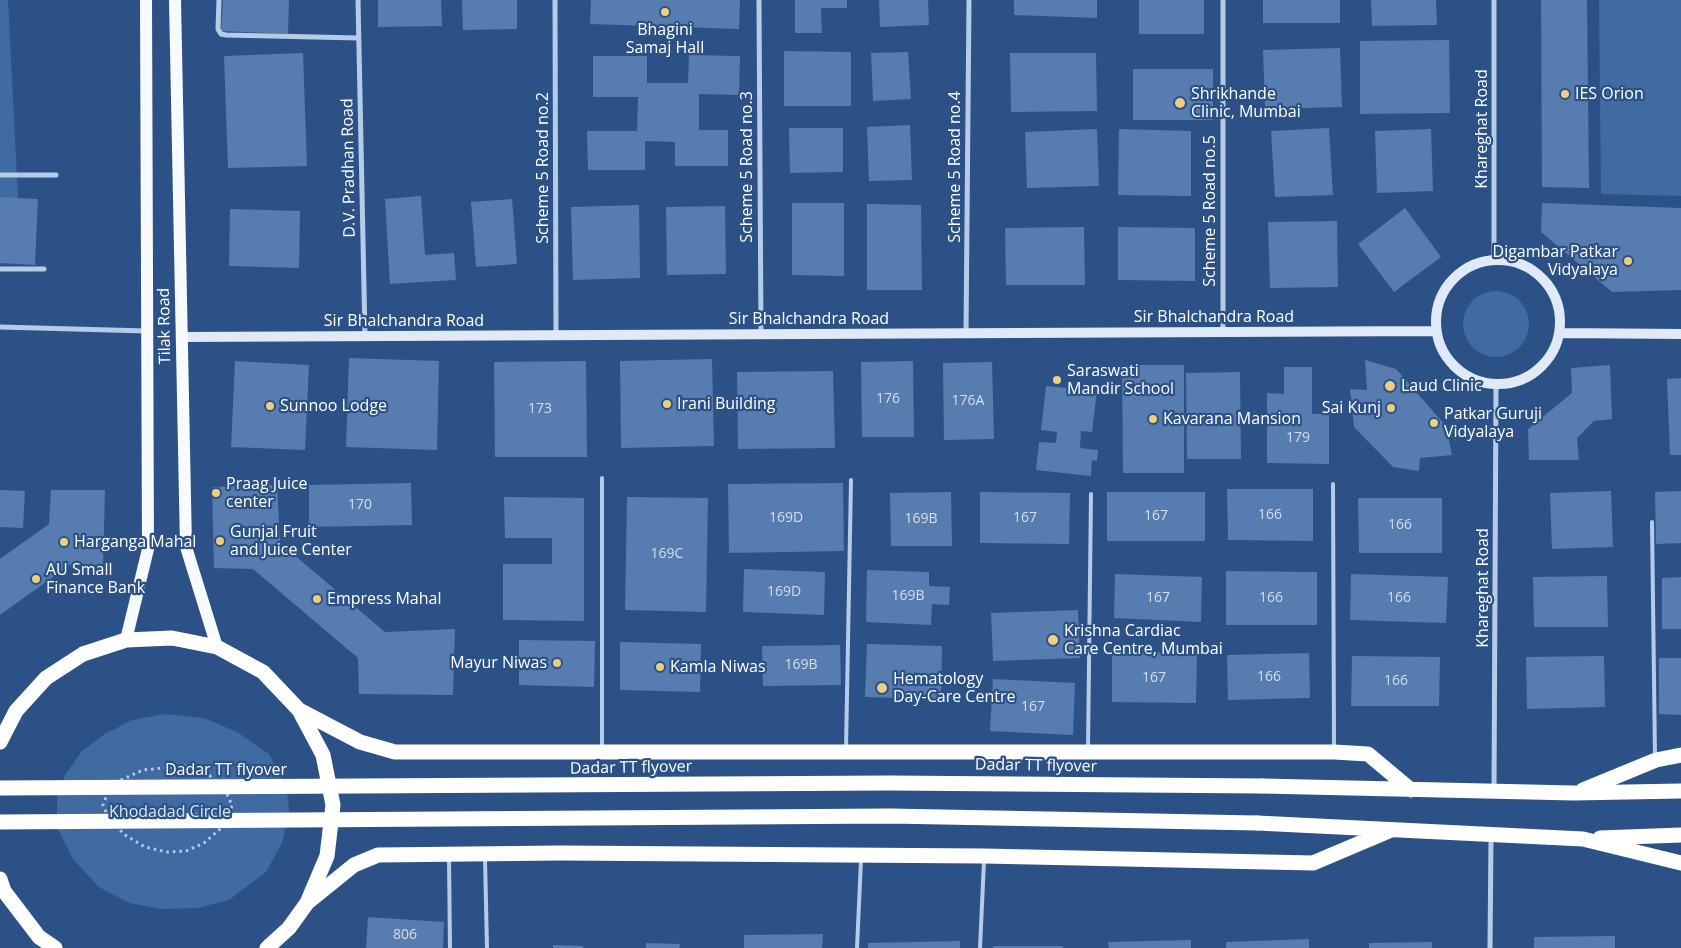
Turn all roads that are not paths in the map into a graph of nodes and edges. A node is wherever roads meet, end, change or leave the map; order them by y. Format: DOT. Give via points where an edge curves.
graph roads {
  1 [pos="146,0"];
  2 [pos="175,0"];
  3 [pos="219,0"];
  4 [pos="358,0"];
  5 [pos="555,0"];
  6 [pos="759,0"];
  7 [pos="969,0"];
  8 [pos="1224,0"];
  9 [pos="1494,0"];
  10 [pos="358,38"];
  11 [pos="0,176"];
  12 [pos="56,176"];
  13 [pos="1494,259"];
  14 [pos="0,269"];
  15 [pos="44,269"];
  16 [pos="0,327"];
  17 [pos="148,331"];
  18 [pos="1436,331"];
  19 [pos="1223,332"];
  20 [pos="966,333"];
  21 [pos="1560,333"];
  22 [pos="761,334"];
  23 [pos="1681,334"];
  24 [pos="556,335"];
  25 [pos="182,336"];
  26 [pos="365,336"];
  27 [pos="1496,385"];
  28 [pos="602,478"];
  29 [pos="851,480"];
  30 [pos="1333,484"];
  31 [pos="1092,494"];
  32 [pos="1652,522"];
  33 [pos="126,640"];
  34 [pos="217,647"];
  35 [pos="299,710"];
  36 [pos="16,711"];
  37 [pos="0,717"];
  38 [pos="0,742"];
  39 [pos="1088,751"];
  40 [pos="602,752"];
  41 [pos="846,752"];
  42 [pos="1334,752"];
  43 [pos="1681,755"];
  44 [pos="1656,760"];
  45 [pos="0,788"];
  46 [pos="1411,790"];
  47 [pos="1681,791"];
  48 [pos="1494,792"];
  49 [pos="1574,793"];
  50 [pos="0,822"];
  51 [pos="1391,830"];
  52 [pos="1681,834"];
  53 [pos="1490,835"];
  54 [pos="1583,839"];
  55 [pos="485,853"];
  56 [pos="449,854"];
  57 [pos="862,855"];
  58 [pos="984,856"];
  59 [pos="1681,863"];
  60 [pos="1,886"];
  61 [pos="307,903"];
  62 [pos="55,948"];
  63 [pos="267,948"];
  64 [pos="450,948"];
  65 [pos="487,948"];
  66 [pos="857,948"];
  67 [pos="980,948"];
  68 [pos="1490,948"];
  1 -- 17 [label="main road, Tilak Road"];
  2 -- 25 [label="main road, Tilak Road"];
  3 -- 10 [label="street" via="218,29 226,36"];
  4 -- 10 [label="street, D.V. Pradhan Road"];
  5 -- 24 [label="street, Scheme 5 Road no.2"];
  6 -- 22 [label="street, Scheme 5 Road no.3"];
  7 -- 20 [label="street, Scheme 5 Road no.4"];
  8 -- 19 [label="street, Scheme 5 Road no.5"];
  9 -- 13 [label="street, Khareghat Road"];
  10 -- 26 [label="street, D.V. Pradhan Road"];
  11 -- 12 [label="street"];
  13 -- 18 [label="street" via="1478,262 1458,273 1444,289 1436,310"];
  13 -- 21 [label="street" via="1517,262 1537,273 1552,291 1560,312"];
  14 -- 15 [label="street"];
  16 -- 17 [label="street"];
  17 -- 33 [label="main road, Tilak Road" via="148,549"];
  18 -- 19 [label="street, Sir Bhalchandra Road"];
  18 -- 27 [label="street" via="1444,354 1457,370 1475,380"];
  19 -- 20 [label="street, Sir Bhalchandra Road"];
  20 -- 22 [label="street, Sir Bhalchandra Road"];
  21 -- 23 [label="street"];
  21 -- 27 [label="street" via="1544,365 1527,378"];
  22 -- 24 [label="street, Sir Bhalchandra Road"];
  24 -- 26 [label="street, Sir Bhalchandra Road"];
  25 -- 26 [label="street, Sir Bhalchandra Road"];
  25 -- 34 [label="main road, Tilak Road" via="186,547"];
  27 -- 48 [label="street, Khareghat Road"];
  28 -- 40 [label="lane"];
  29 -- 41 [label="lane"];
  30 -- 42 [label="lane"];
  31 -- 39 [label="lane"];
  32 -- 44 [label="lane"];
  33 -- 34 [label="highway" via="172,638"];
  33 -- 36 [label="highway" via="83,654 46,678"];
  34 -- 35 [label="highway" via="263,672"];
  35 -- 40 [label="highway" via="360,742 394,752"];
  35 -- 61 [label="highway" via="323,755 332,805 327,856"];
  36 -- 37 [label="highway"];
  36 -- 38 [label="highway"];
  39 -- 41 [label="highway"];
  39 -- 42 [label="highway"];
  40 -- 41 [label="highway"];
  42 -- 46 [label="highway" via="1368,754"];
  43 -- 44 [label="highway"];
  44 -- 49 [label="highway"];
  45 -- 46 [label="highway, Dadar TT flyover, bridge" via="890,782"];
  46 -- 48 [label="highway, Dadar TT flyover"];
  47 -- 49 [label="highway, Dadar TT flyover"];
  48 -- 49 [label="highway, Dadar TT flyover"];
  50 -- 51 [label="highway, bridge" via="890,816 1257,823"];
  51 -- 53 [label="highway"];
  51 -- 58 [label="highway" via="1313,863"];
  52 -- 54 [label="highway"];
  53 -- 54 [label="highway"];
  53 -- 68 [label="street"];
  54 -- 59 [label="highway"];
  55 -- 56 [label="highway"];
  55 -- 57 [label="highway"];
  55 -- 65 [label="lane"];
  56 -- 61 [label="highway" via="378,855 354,865"];
  56 -- 64 [label="lane"];
  57 -- 58 [label="highway"];
  57 -- 66 [label="lane"];
  58 -- 67 [label="lane"];
  60 -- 62 [label="highway" via="38,937"];
  61 -- 63 [label="highway" via="289,928"];
}
